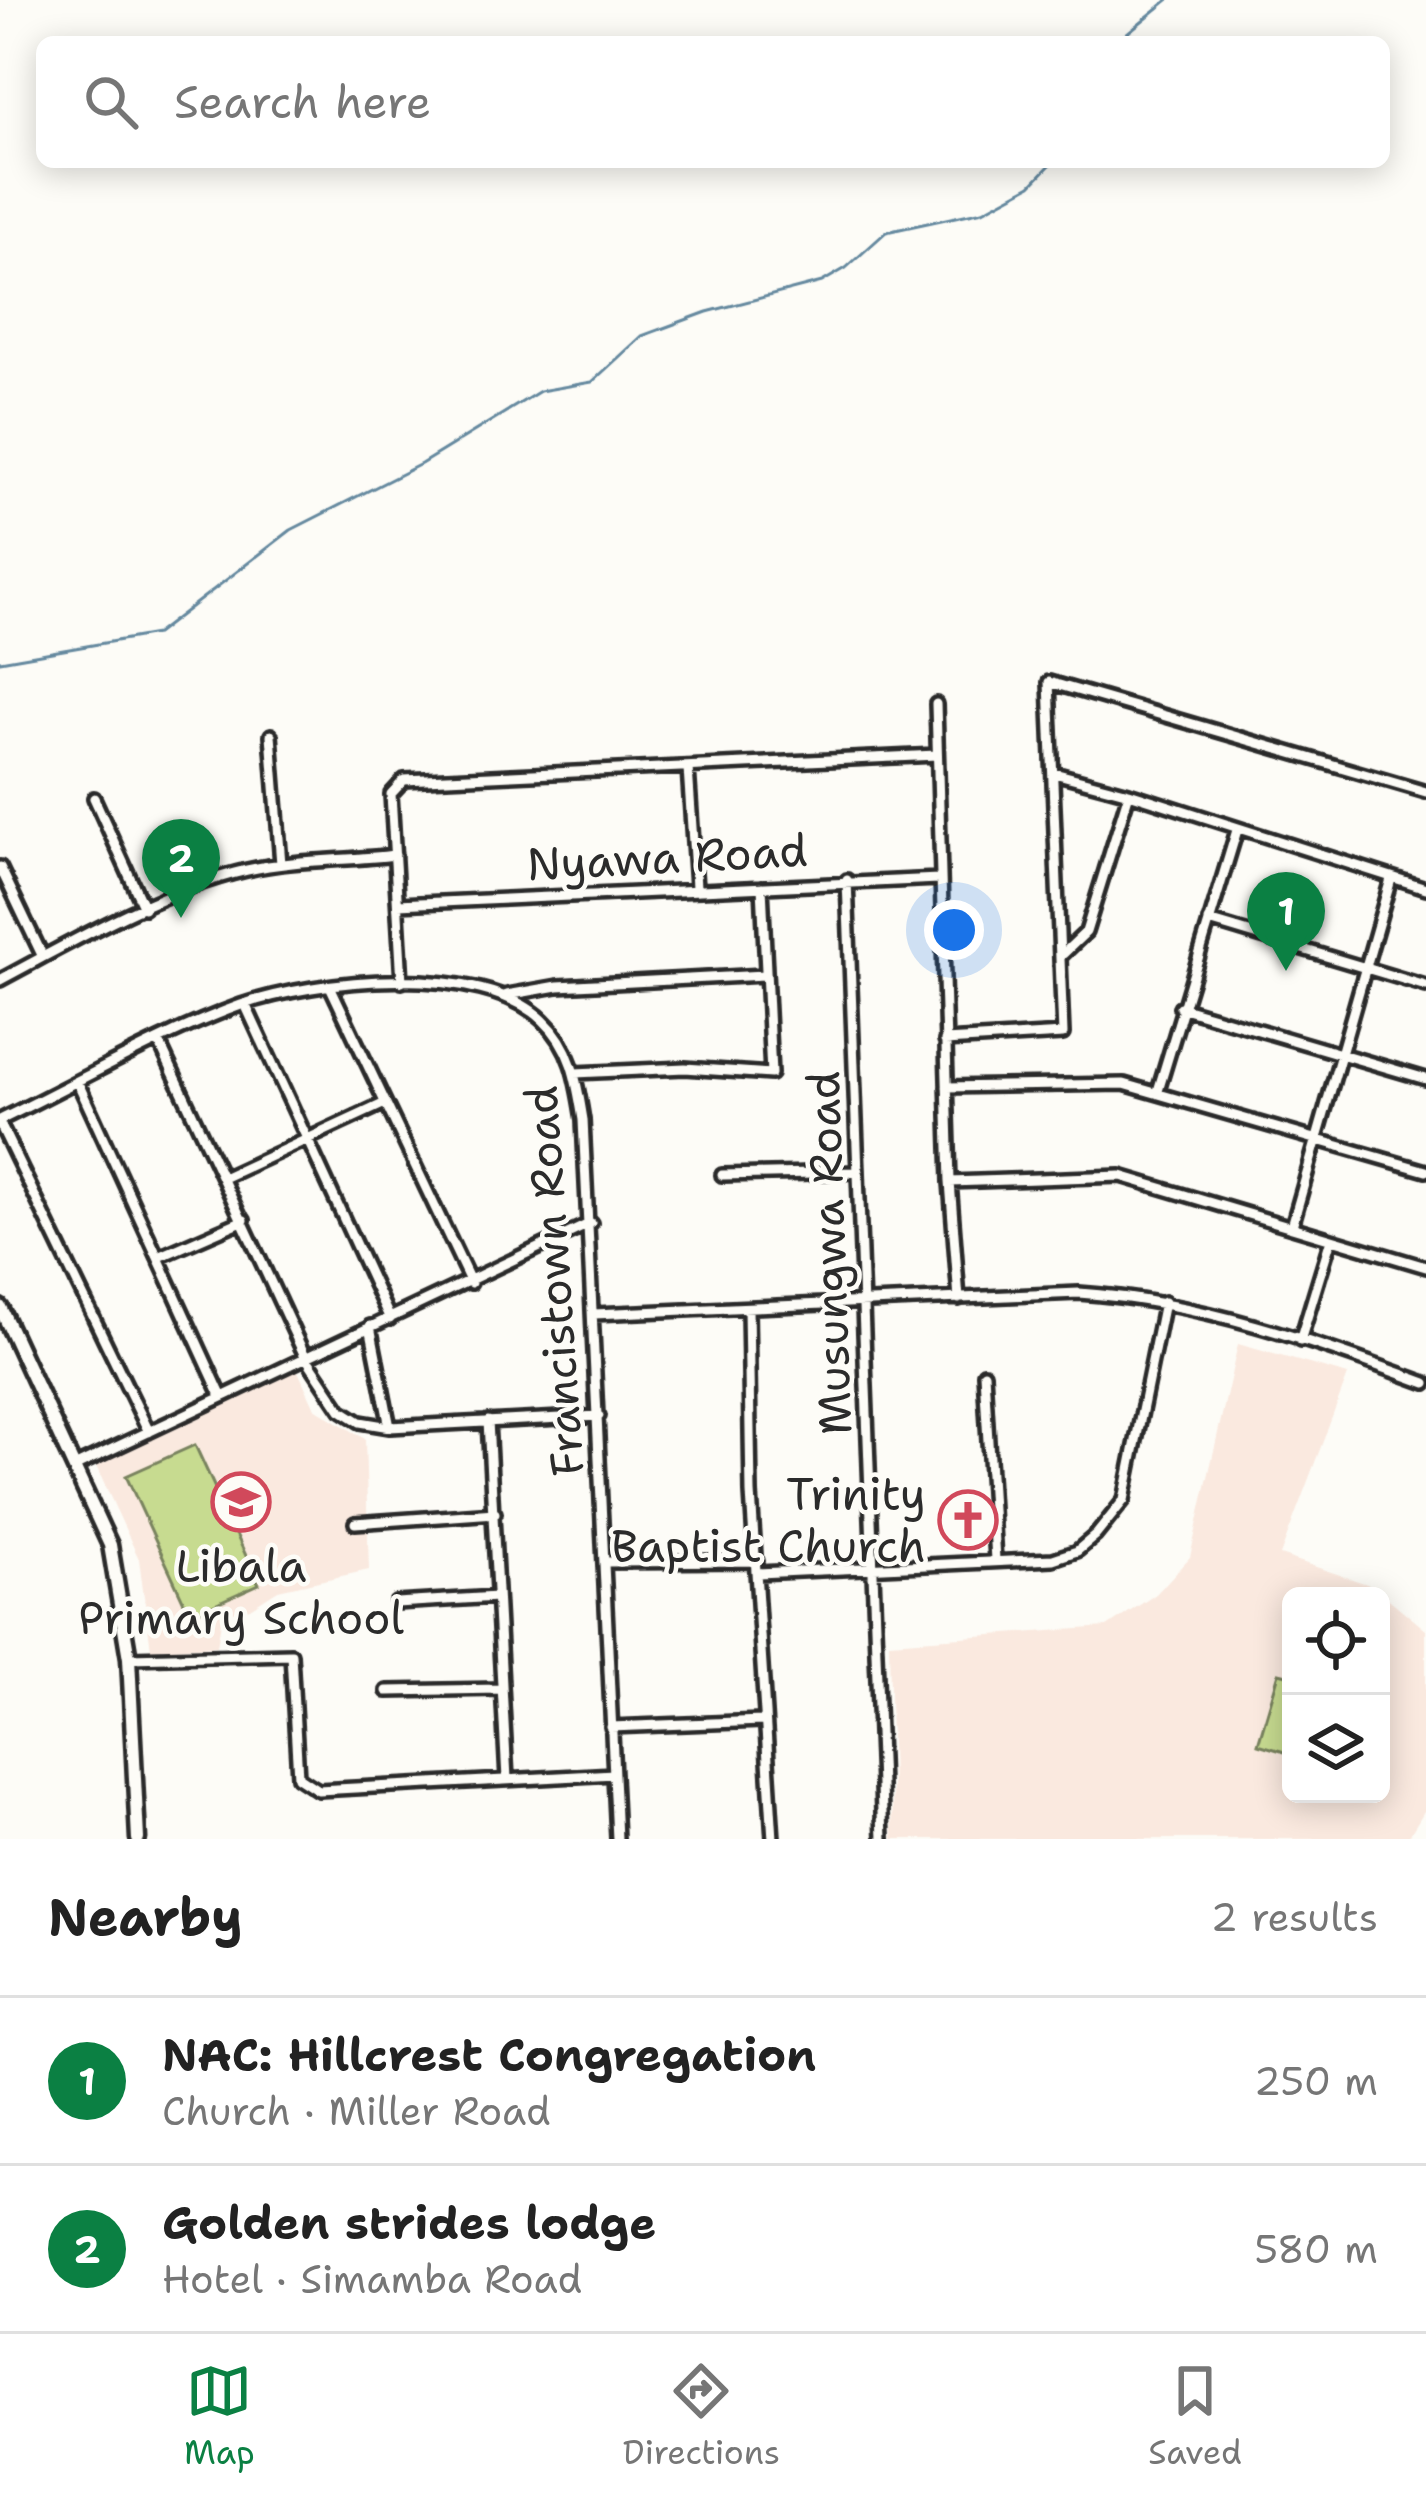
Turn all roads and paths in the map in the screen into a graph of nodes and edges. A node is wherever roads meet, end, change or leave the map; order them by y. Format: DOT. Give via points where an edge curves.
graph roads {
  1 [pos="936,704"];
  2 [pos="271,735"];
  3 [pos="937,755"];
  4 [pos="688,769"];
  5 [pos="1054,773"];
  6 [pos="1426,792"];
  7 [pos="1129,793"];
  8 [pos="94,798"];
  9 [pos="1237,830"];
  10 [pos="395,855"];
  11 [pos="281,864"];
  12 [pos="0,867"];
  13 [pos="939,879"];
  14 [pos="1391,879"];
  15 [pos="847,880"];
  16 [pos="762,886"];
  17 [pos="696,887"];
  18 [pos="1426,888"];
  19 [pos="398,904"];
  20 [pos="144,908"];
  21 [pos="1209,922"];
  22 [pos="1063,954"];
  23 [pos="44,957"];
  24 [pos="1367,968"];
  25 [pos="764,976"];
  26 [pos="0,980"];
  27 [pos="402,982"];
  28 [pos="1426,986"];
  29 [pos="331,988"];
  30 [pos="505,995"];
  31 [pos="245,1004"];
  32 [pos="1180,1006"];
  33 [pos="945,1041"];
  34 [pos="159,1042"];
  35 [pos="1340,1055"];
  36 [pos="575,1073"];
  37 [pos="1426,1079"];
  38 [pos="78,1083"];
  39 [pos="947,1087"];
  40 [pos="1158,1091"];
  41 [pos="382,1104"];
  42 [pos="0,1122"];
  43 [pos="1312,1139"];
  44 [pos="306,1140"];
  45 [pos="1426,1171"];
  46 [pos="857,1172"];
  47 [pos="722,1175"];
  48 [pos="223,1178"];
  49 [pos="950,1182"];
  50 [pos="244,1220"];
  51 [pos="591,1223"];
  52 [pos="1292,1226"];
  53 [pos="1331,1239"];
  54 [pos="159,1258"];
  55 [pos="1426,1268"];
  56 [pos="471,1283"];
  57 [pos="959,1299"];
  58 [pos="863,1302"];
  59 [pos="1164,1302"];
  60 [pos="0,1306"];
  61 [pos="748,1308"];
  62 [pos="594,1314"];
  63 [pos="390,1319"];
  64 [pos="370,1327"];
  65 [pos="1300,1342"];
  66 [pos="305,1356"];
  67 [pos="984,1373"];
  68 [pos="1426,1383"];
  69 [pos="221,1396"];
  70 [pos="599,1416"];
  71 [pos="488,1420"];
  72 [pos="390,1427"];
  73 [pos="149,1432"];
  74 [pos="76,1466"];
  75 [pos="495,1513"];
  76 [pos="355,1523"];
  77 [pos="995,1561"];
  78 [pos="605,1562"];
  79 [pos="758,1567"];
  80 [pos="874,1568"];
  81 [pos="497,1597"];
  82 [pos="397,1603"];
  83 [pos="129,1658"];
  84 [pos="501,1689"];
  85 [pos="388,1691"];
  86 [pos="762,1721"];
  87 [pos="611,1727"];
  88 [pos="614,1774"];
  89 [pos="507,1779"];
  90 [pos="138,1839"];
  91 [pos="617,1839"];
  92 [pos="773,1839"];
  93 [pos="883,1839"];
  1 -- 3 [label="street"];
  2 -- 11 [label="street"];
  3 -- 4 [label="street"];
  3 -- 13 [label="street"];
  4 -- 10 [label="street" via="404,780 391,794"];
  4 -- 17 [label="street"];
  5 -- 6 [label="street" via="1049,682"];
  5 -- 7 [label="street"];
  5 -- 22 [label="street"];
  7 -- 9 [label="street"];
  7 -- 22 [label="street" via="1086,932"];
  8 -- 20 [label="street"];
  9 -- 14 [label="street"];
  9 -- 21 [label="street"];
  10 -- 11 [label="street"];
  10 -- 19 [label="street"];
  11 -- 20 [label="street" via="226,875"];
  12 -- 23 [label="street"];
  13 -- 15 [label="street, Nyawa Road"];
  13 -- 33 [label="street"];
  14 -- 18 [label="street"];
  14 -- 24 [label="street"];
  15 -- 16 [label="street, Nyawa Road"];
  15 -- 46 [label="street, Musungwa Road"];
  16 -- 17 [label="street, Nyawa Road"];
  16 -- 25 [label="street"];
  17 -- 19 [label="street, Nyawa Road"];
  19 -- 27 [label="street"];
  20 -- 23 [label="street"];
  21 -- 24 [label="street"];
  21 -- 32 [label="street"];
  22 -- 33 [label="street" via="1064,1034"];
  23 -- 26 [label="street"];
  24 -- 28 [label="street"];
  24 -- 35 [label="street"];
  25 -- 30 [label="street"];
  25 -- 36 [label="street" via="771,1074"];
  27 -- 29 [label="street, Francistown Road"];
  27 -- 30 [label="street, Francistown Road"];
  29 -- 31 [label="street, Francistown Road"];
  29 -- 41 [label="street"];
  30 -- 36 [label="street, Francistown Road" via="545,1022"];
  31 -- 34 [label="street, Francistown Road"];
  31 -- 44 [label="street"];
  32 -- 35 [label="street"];
  32 -- 40 [label="street"];
  33 -- 39 [label="street"];
  34 -- 38 [label="street, Francistown Road"];
  34 -- 48 [label="street"];
  35 -- 37 [label="street"];
  35 -- 43 [label="street"];
  36 -- 51 [label="street, Francistown Road"];
  38 -- 42 [label="street, Francistown Road"];
  38 -- 54 [label="street"];
  39 -- 40 [label="street" via="1114,1082"];
  39 -- 49 [label="street"];
  40 -- 43 [label="street"];
  41 -- 44 [label="street"];
  41 -- 56 [label="street"];
  42 -- 73 [label="street"];
  43 -- 45 [label="street"];
  43 -- 52 [label="street"];
  44 -- 48 [label="street"];
  44 -- 63 [label="street"];
  46 -- 47 [label="street"];
  46 -- 58 [label="street, Musungwa Road"];
  48 -- 50 [label="street"];
  49 -- 52 [label="street" via="1121,1176"];
  49 -- 57 [label="street"];
  50 -- 54 [label="street"];
  50 -- 66 [label="street"];
  51 -- 56 [label="street"];
  51 -- 62 [label="street, Francistown Road"];
  52 -- 53 [label="street"];
  53 -- 55 [label="street"];
  53 -- 65 [label="street"];
  54 -- 69 [label="street"];
  56 -- 63 [label="street"];
  57 -- 58 [label="street"];
  57 -- 59 [label="street" via="1079,1293"];
  58 -- 61 [label="street"];
  58 -- 80 [label="street, Musungwa Road"];
  59 -- 65 [label="street"];
  59 -- 77 [label="street" via="1124,1500 1077,1551"];
  60 -- 74 [label="street"];
  61 -- 62 [label="street"];
  61 -- 79 [label="street"];
  62 -- 70 [label="street, Francistown Road"];
  63 -- 64 [label="street"];
  64 -- 66 [label="street"];
  64 -- 72 [label="street"];
  65 -- 68 [label="street"];
  66 -- 69 [label="street"];
  66 -- 72 [label="street" via="341,1410"];
  67 -- 77 [label="street"];
  69 -- 73 [label="street"];
  70 -- 71 [label="street"];
  70 -- 78 [label="street, Francistown Road"];
  71 -- 72 [label="street"];
  71 -- 75 [label="street"];
  73 -- 74 [label="street"];
  74 -- 83 [label="street" via="110,1545"];
  75 -- 76 [label="street"];
  75 -- 81 [label="street"];
  77 -- 80 [label="street"];
  78 -- 79 [label="street"];
  78 -- 87 [label="street, Francistown Road"];
  79 -- 80 [label="street"];
  79 -- 86 [label="street"];
  80 -- 93 [label="street, Musungwa Road"];
  81 -- 82 [label="street"];
  81 -- 84 [label="street"];
  83 -- 89 [label="street" via="291,1654 297,1769 307,1787"];
  83 -- 90 [label="street"];
  84 -- 85 [label="street"];
  84 -- 89 [label="street"];
  86 -- 87 [label="street"];
  86 -- 92 [label="street"];
  87 -- 88 [label="street, Francistown Road"];
  88 -- 89 [label="street"];
  88 -- 91 [label="street, Francistown Road"];
}
